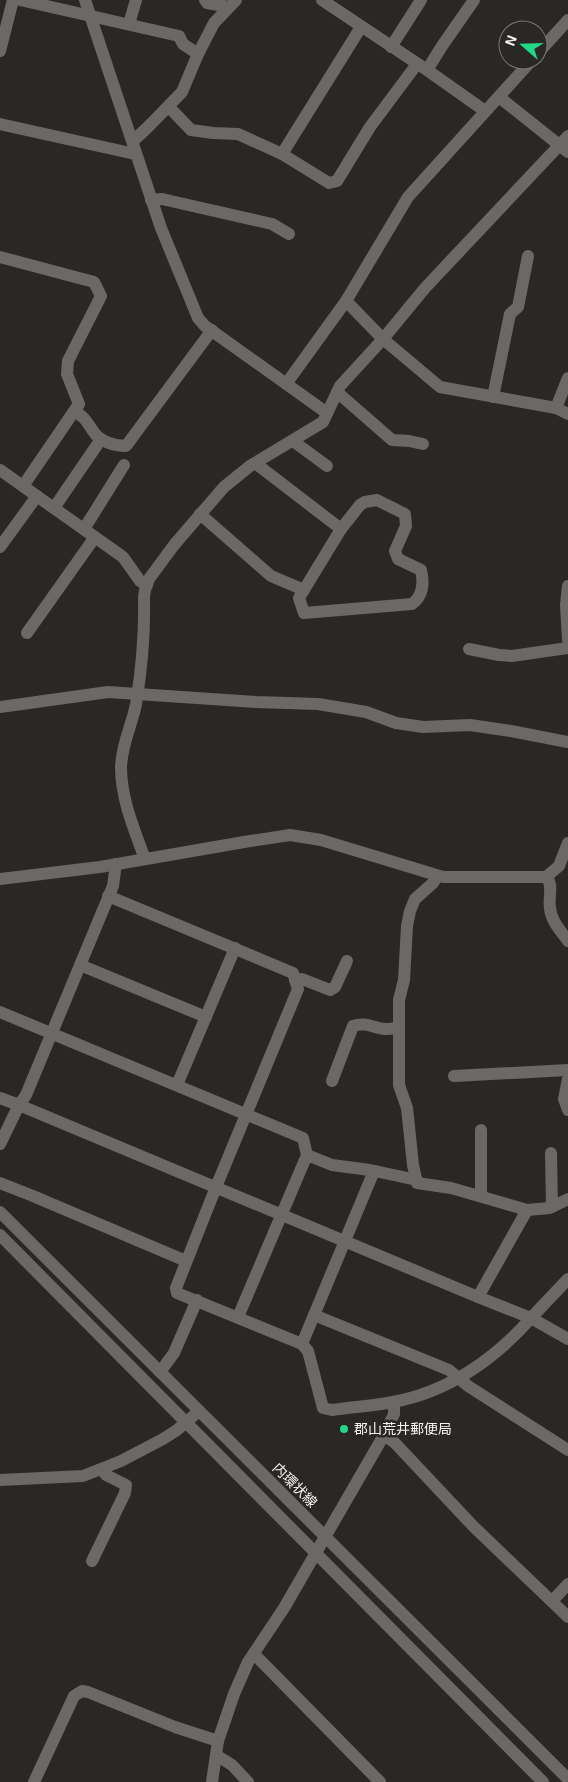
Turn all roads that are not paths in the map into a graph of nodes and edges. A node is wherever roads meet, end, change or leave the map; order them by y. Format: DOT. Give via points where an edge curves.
graph roads {
  1 [pos="13,0"];
  2 [pos="20,0"];
  3 [pos="85,0"];
  4 [pos="136,0"];
  5 [pos="205,0"];
  6 [pos="322,0"];
  7 [pos="421,0"];
  8 [pos="474,0"];
  9 [pos="232,5"];
  10 [pos="90,17"];
  11 [pos="568,20"];
  12 [pos="129,24"];
  13 [pos="361,27"];
  14 [pos="548,42"];
  15 [pos="391,47"];
  16 [pos="0,51"];
  17 [pos="198,54"];
  18 [pos="422,67"];
  19 [pos="523,70"];
  20 [pos="499,97"];
  21 [pos="169,107"];
  22 [pos="485,112"];
  23 [pos="0,124"];
  24 [pos="133,140"];
  25 [pos="565,144"];
  26 [pos="136,154"];
  27 [pos="282,154"];
  28 [pos="151,200"];
  29 [pos="289,234"];
  30 [pos="528,256"];
  31 [pos="0,257"];
  32 [pos="346,301"];
  33 [pos="212,330"];
  34 [pos="383,339"];
  35 [pos="568,378"];
  36 [pos="286,384"];
  37 [pos="337,392"];
  38 [pos="493,397"];
  39 [pos="556,408"];
  40 [pos="74,411"];
  41 [pos="327,413"];
  42 [pos="568,414"];
  43 [pos="293,441"];
  44 [pos="423,444"];
  45 [pos="97,445"];
  46 [pos="255,463"];
  47 [pos="124,465"];
  48 [pos="327,466"];
  49 [pos="0,470"];
  50 [pos="24,486"];
  51 [pos="37,496"];
  52 [pos="54,508"];
  53 [pos="200,514"];
  54 [pos="84,529"];
  55 [pos="341,529"];
  56 [pos="95,537"];
  57 [pos="0,547"];
  58 [pos="147,585"];
  59 [pos="568,586"];
  60 [pos="304,590"];
  61 [pos="26,632"];
  62 [pos="568,636"];
  63 [pos="568,648"];
  64 [pos="469,649"];
  65 [pos="136,694"];
  66 [pos="0,707"];
  67 [pos="568,742"];
  68 [pos="568,843"];
  69 [pos="145,859"];
  70 [pos="116,864"];
  71 [pos="437,876"];
  72 [pos="546,877"];
  73 [pos="0,879"];
  74 [pos="108,896"];
  75 [pos="568,941"];
  76 [pos="235,948"];
  77 [pos="347,961"];
  78 [pos="80,965"];
  79 [pos="295,980"];
  80 [pos="0,1012"];
  81 [pos="206,1017"];
  82 [pos="399,1027"];
  83 [pos="51,1032"];
  84 [pos="568,1070"];
  85 [pos="454,1076"];
  86 [pos="568,1079"];
  87 [pos="332,1081"];
  88 [pos="177,1085"];
  89 [pos="0,1098"];
  90 [pos="19,1105"];
  91 [pos="568,1110"];
  92 [pos="246,1114"];
  93 [pos="481,1130"];
  94 [pos="0,1144"];
  95 [pos="552,1153"];
  96 [pos="307,1155"];
  97 [pos="374,1171"];
  98 [pos="416,1180"];
  99 [pos="0,1183"];
  100 [pos="216,1187"];
  101 [pos="481,1196"];
  102 [pos="568,1199"];
  103 [pos="552,1207"];
  104 [pos="527,1210"];
  105 [pos="0,1212"];
  106 [pos="281,1215"];
  107 [pos="0,1235"];
  108 [pos="344,1242"];
  109 [pos="186,1261"];
  110 [pos="568,1279"];
  111 [pos="478,1297"];
  112 [pos="197,1300"];
  113 [pos="314,1315"];
  114 [pos="238,1317"];
  115 [pos="531,1318"];
  116 [pos="568,1339"];
  117 [pos="302,1344"];
  118 [pos="160,1372"];
  119 [pos="459,1378"];
  120 [pos="394,1402"];
  121 [pos="199,1411"];
  122 [pos="186,1423"];
  123 [pos="384,1435"];
  124 [pos="568,1450"];
  125 [pos="102,1469"];
  126 [pos="0,1480"];
  127 [pos="325,1536"];
  128 [pos="315,1552"];
  129 [pos="92,1561"];
  130 [pos="568,1584"];
  131 [pos="552,1601"];
  132 [pos="568,1617"];
  133 [pos="254,1654"];
  134 [pos="218,1741"];
  135 [pos="216,1755"];
  136 [pos="568,1779"];
  137 [pos="34,1782"];
  138 [pos="212,1782"];
  139 [pos="248,1782"];
  140 [pos="380,1782"];
  141 [pos="543,1782"];
  1 -- 16 [label="street"];
  2 -- 10 [label="street"];
  3 -- 10 [label="street"];
  4 -- 12 [label="street"];
  5 -- 9 [label="street" via="207,3"];
  6 -- 13 [label="street"];
  7 -- 15 [label="street"];
  8 -- 18 [label="street" via="442,46"];
  9 -- 17 [label="street" via="214,23"];
  10 -- 12 [label="street"];
  10 -- 24 [label="street"];
  11 -- 14 [label="street"];
  12 -- 17 [label="street" via="179,36 183,44"];
  13 -- 15 [label="street"];
  13 -- 27 [label="street"];
  15 -- 18 [label="street"];
  17 -- 21 [label="street" via="184,89"];
  18 -- 22 [label="street"];
  18 -- 27 [label="street" via="370,127 337,181 329,183"];
  19 -- 20 [label="street"];
  20 -- 22 [label="street"];
  20 -- 25 [label="street"];
  21 -- 24 [label="street"];
  21 -- 27 [label="street" via="191,130 238,134"];
  22 -- 32 [label="street" via="408,197"];
  23 -- 26 [label="street"];
  24 -- 26 [label="street"];
  25 -- 34 [label="street" via="425,288"];
  26 -- 28 [label="street"];
  28 -- 29 [label="street" via="162,199 272,224"];
  28 -- 33 [label="street" via="196,314"];
  30 -- 38 [label="street" via="518,307 510,314"];
  31 -- 40 [label="street" via="94,282 101,296 68,362 67,374 79,404"];
  32 -- 34 [label="street"];
  32 -- 36 [label="street"];
  33 -- 36 [label="street"];
  33 -- 40 [label="street" via="126,446 116,446 99,437 89,422"];
  34 -- 37 [label="street"];
  34 -- 38 [label="street" via="440,388"];
  35 -- 39 [label="street"];
  36 -- 41 [label="street"];
  37 -- 41 [label="street"];
  37 -- 44 [label="street" via="392,440"];
  38 -- 39 [label="street"];
  39 -- 42 [label="street"];
  40 -- 50 [label="street"];
  41 -- 43 [label="street" via="323,422"];
  43 -- 46 [label="street"];
  43 -- 48 [label="street"];
  45 -- 52 [label="street"];
  46 -- 53 [label="street" via="224,487"];
  46 -- 55 [label="street"];
  47 -- 54 [label="street"];
  49 -- 50 [label="street"];
  50 -- 51 [label="street"];
  51 -- 52 [label="street"];
  51 -- 57 [label="street"];
  52 -- 54 [label="street"];
  53 -- 58 [label="street"];
  53 -- 60 [label="street" via="271,576"];
  54 -- 56 [label="street"];
  55 -- 60 [label="street"];
  55 -- 60 [label="street" via="365,502 380,501 402,511 406,526 395,551 398,559 421,570 423,581 418,597 412,604 304,613 299,598"];
  56 -- 58 [label="street" via="123,557"];
  56 -- 61 [label="street"];
  58 -- 65 [label="street" via="143,663"];
  59 -- 62 [label="street"];
  63 -- 64 [label="street" via="512,656"];
  65 -- 66 [label="street" via="108,692"];
  65 -- 67 [label="street" via="318,704 366,712 396,723 423,727 470,726"];
  65 -- 69 [label="street" via="121,766 127,810"];
  68 -- 72 [label="street" via="559,866"];
  69 -- 70 [label="street"];
  69 -- 71 [label="street" via="290,836 321,840"];
  70 -- 73 [label="street"];
  70 -- 74 [label="street"];
  71 -- 72 [label="street"];
  71 -- 82 [label="street" via="434,883 416,899 410,911 404,980 399,1000"];
  72 -- 75 [label="street" via="550,880 551,915"];
  74 -- 76 [label="street"];
  74 -- 78 [label="street"];
  76 -- 79 [label="street" via="293,973"];
  76 -- 81 [label="street"];
  77 -- 79 [label="street" via="335,987 330,990"];
  78 -- 81 [label="street"];
  78 -- 83 [label="street"];
  79 -- 92 [label="street" via="298,989"];
  80 -- 83 [label="street"];
  81 -- 88 [label="street"];
  82 -- 87 [label="street" via="381,1029 363,1023 353,1026"];
  82 -- 98 [label="street" via="399,1085 407,1108"];
  83 -- 88 [label="street"];
  83 -- 90 [label="street"];
  84 -- 85 [label="street"];
  86 -- 91 [label="street" via="564,1099"];
  88 -- 92 [label="street"];
  89 -- 90 [label="street"];
  90 -- 94 [label="street"];
  90 -- 100 [label="street"];
  92 -- 96 [label="street" via="303,1138"];
  92 -- 100 [label="street"];
  93 -- 101 [label="street"];
  95 -- 103 [label="street"];
  96 -- 97 [label="street" via="332,1165"];
  96 -- 106 [label="street"];
  97 -- 98 [label="street"];
  97 -- 108 [label="street"];
  98 -- 101 [label="street"];
  99 -- 109 [label="street"];
  100 -- 106 [label="street"];
  100 -- 109 [label="street"];
  101 -- 104 [label="street"];
  102 -- 103 [label="street"];
  103 -- 104 [label="street"];
  104 -- 111 [label="street"];
  105 -- 118 [label="street, 内環状線"];
  106 -- 108 [label="street"];
  106 -- 114 [label="street"];
  107 -- 122 [label="street"];
  108 -- 111 [label="street"];
  108 -- 113 [label="street"];
  109 -- 112 [label="street" via="177,1293"];
  110 -- 115 [label="street"];
  111 -- 115 [label="street"];
  112 -- 114 [label="street"];
  112 -- 118 [label="street" via="174,1353"];
  113 -- 117 [label="street"];
  113 -- 119 [label="street" via="449,1370"];
  114 -- 117 [label="street"];
  115 -- 116 [label="street"];
  115 -- 119 [label="street" via="508,1342"];
  117 -- 120 [label="street" via="308,1351 323,1408 332,1410"];
  118 -- 121 [label="street, 内環状線"];
  119 -- 120 [label="street" via="437,1389"];
  119 -- 124 [label="street"];
  120 -- 123 [label="street" via="394,1414"];
  121 -- 122 [label="street"];
  121 -- 127 [label="street, 内環状線"];
  122 -- 125 [label="street" via="163,1439"];
  122 -- 128 [label="street"];
  123 -- 127 [label="street"];
  123 -- 131 [label="street"];
  125 -- 126 [label="street" via="74,1478"];
  125 -- 129 [label="street" via="106,1475 126,1485"];
  127 -- 128 [label="street"];
  127 -- 136 [label="street, 内環状線"];
  128 -- 133 [label="street"];
  128 -- 141 [label="street"];
  130 -- 131 [label="street"];
  131 -- 132 [label="street"];
  133 -- 134 [label="street" via="234,1694"];
  133 -- 140 [label="street"];
  134 -- 135 [label="street"];
  134 -- 137 [label="street" via="82,1691 74,1696"];
  135 -- 138 [label="street"];
  135 -- 139 [label="street" via="232,1765"];
}
